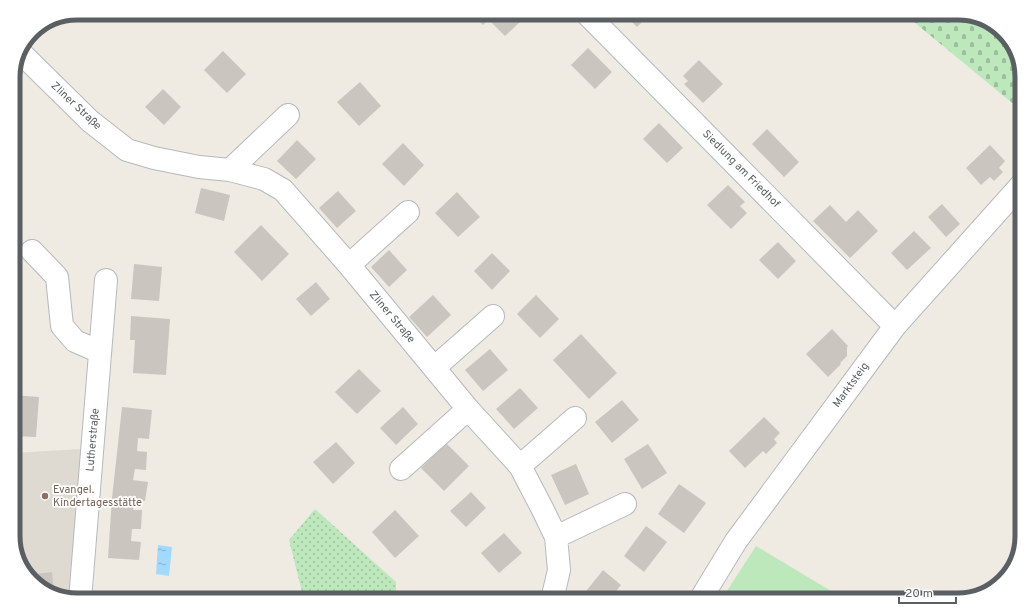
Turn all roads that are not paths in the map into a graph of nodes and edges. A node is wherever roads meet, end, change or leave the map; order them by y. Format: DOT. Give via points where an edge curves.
graph roads {
  1 [pos="593,20"];
  2 [pos="24,56"];
  3 [pos="288,115"];
  4 [pos="230,170"];
  5 [pos="1015,192"];
  6 [pos="408,212"];
  7 [pos="32,251"];
  8 [pos="349,265"];
  9 [pos="106,280"];
  10 [pos="493,316"];
  11 [pos="895,326"];
  12 [pos="100,352"];
  13 [pos="434,368"];
  14 [pos="468,409"];
  15 [pos="575,418"];
  16 [pos="520,466"];
  17 [pos="401,469"];
  18 [pos="625,504"];
  19 [pos="556,537"];
  20 [pos="81,593"];
  21 [pos="554,593"];
  22 [pos="704,593"];
  1 -- 11 [label="street, Siedlung am Friedhof"];
  2 -- 4 [label="street, Zliner Straße" via="90,121 127,150 199,167"];
  3 -- 4 [label="street"];
  4 -- 8 [label="street, Zliner Straße" via="264,179 283,190"];
  5 -- 11 [label="street, Marktsteig"];
  6 -- 8 [label="street"];
  7 -- 12 [label="street" via="57,277 62,326 75,341"];
  8 -- 13 [label="street, Zliner Straße"];
  9 -- 12 [label="street, Lutherstraße"];
  10 -- 13 [label="street"];
  11 -- 22 [label="street, Marktsteig" via="736,541"];
  12 -- 20 [label="street, Lutherstraße"];
  13 -- 14 [label="street, Zliner Straße"];
  14 -- 16 [label="street, Zliner Straße"];
  14 -- 17 [label="street"];
  15 -- 16 [label="street"];
  16 -- 19 [label="street, Zliner Straße"];
  18 -- 19 [label="street"];
  19 -- 21 [label="street, Zliner Straße" via="559,570"];
}
